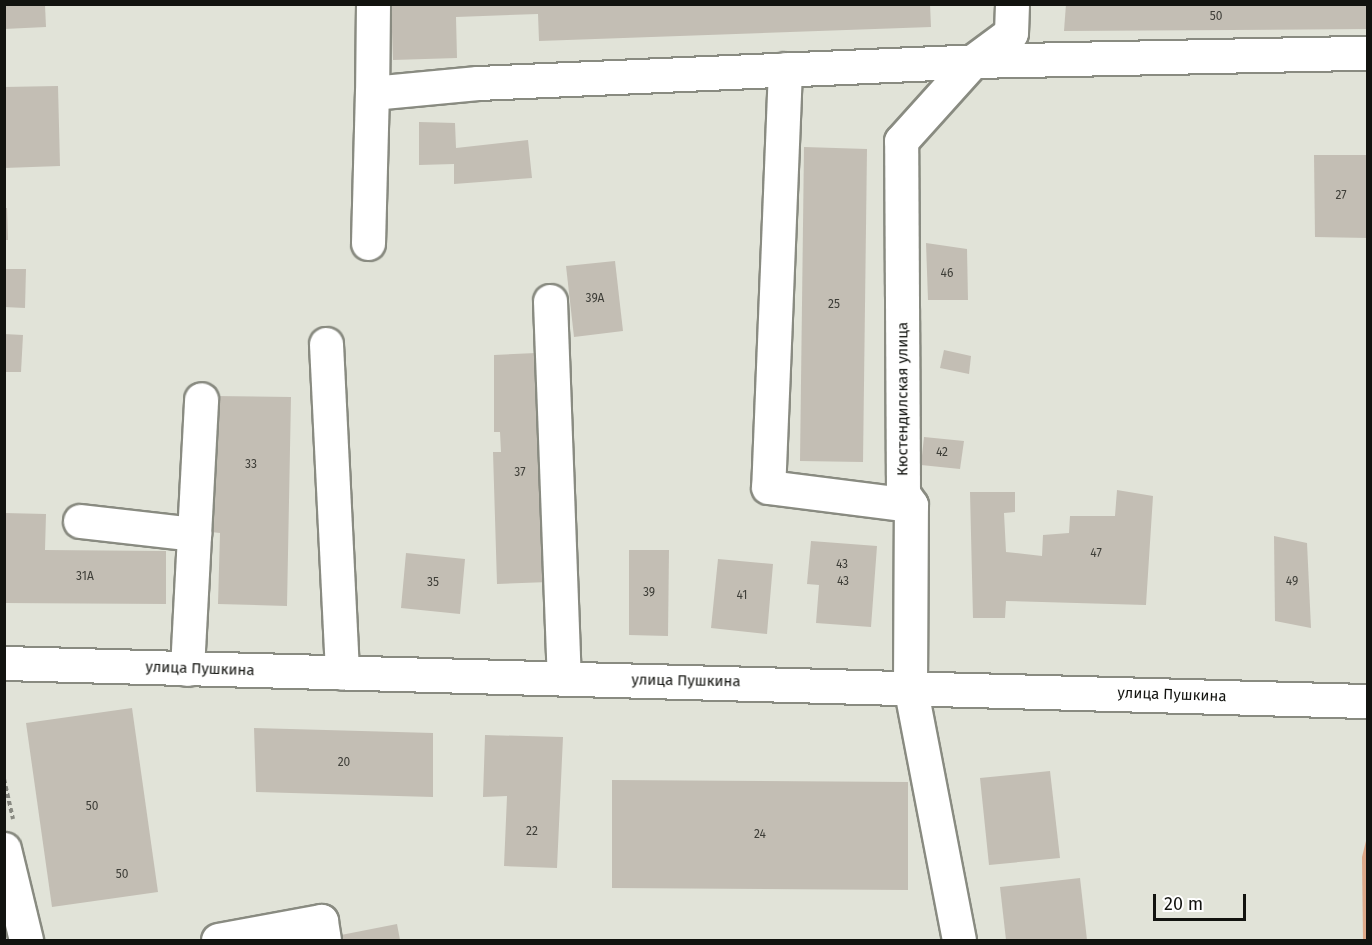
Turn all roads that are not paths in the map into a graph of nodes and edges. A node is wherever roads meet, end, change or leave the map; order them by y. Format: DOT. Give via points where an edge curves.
graph roads {
  1 [pos="373,4"];
  2 [pos="1012,4"];
  3 [pos="1368,53"];
  4 [pos="973,61"];
  5 [pos="785,69"];
  6 [pos="372,93"];
  7 [pos="368,243"];
  8 [pos="550,301"];
  9 [pos="326,344"];
  10 [pos="201,399"];
  11 [pos="911,505"];
  12 [pos="80,521"];
  13 [pos="194,534"];
  14 [pos="4,663"];
  15 [pos="187,669"];
  16 [pos="342,673"];
  17 [pos="564,678"];
  18 [pos="910,686"];
  19 [pos="1368,701"];
  20 [pos="4,849"];
  21 [pos="4,920"];
  22 [pos="9,940"];
  23 [pos="26,940"];
  24 [pos="218,940"];
  25 [pos="324,940"];
  26 [pos="959,940"];
  1 -- 6 [label="main road"];
  2 -- 4 [label="main road, Кюстендилская улица" via="1011,33"];
  3 -- 4 [label="main road"];
  4 -- 5 [label="main road"];
  4 -- 11 [label="main road, Кюстендилская улица" via="901,141 903,493"];
  5 -- 6 [label="main road" via="478,82"];
  5 -- 11 [label="main road" via="768,487"];
  6 -- 7 [label="main road"];
  8 -- 17 [label="main road"];
  9 -- 16 [label="main road"];
  10 -- 13 [label="main road"];
  11 -- 18 [label="main road, Кюстендилская улица"];
  12 -- 13 [label="main road"];
  13 -- 15 [label="main road"];
  14 -- 15 [label="main road, улица Пушкина"];
  15 -- 16 [label="main road, улица Пушкина"];
  16 -- 17 [label="main road, улица Пушкина"];
  17 -- 18 [label="main road, улица Пушкина"];
  18 -- 19 [label="main road, улица Пушкина"];
  18 -- 26 [label="main road, Кюстендилская улица"];
  20 -- 23 [label="main road"];
  21 -- 22 [label="main road"];
  24 -- 25 [label="main road" via="321,921"];
}
